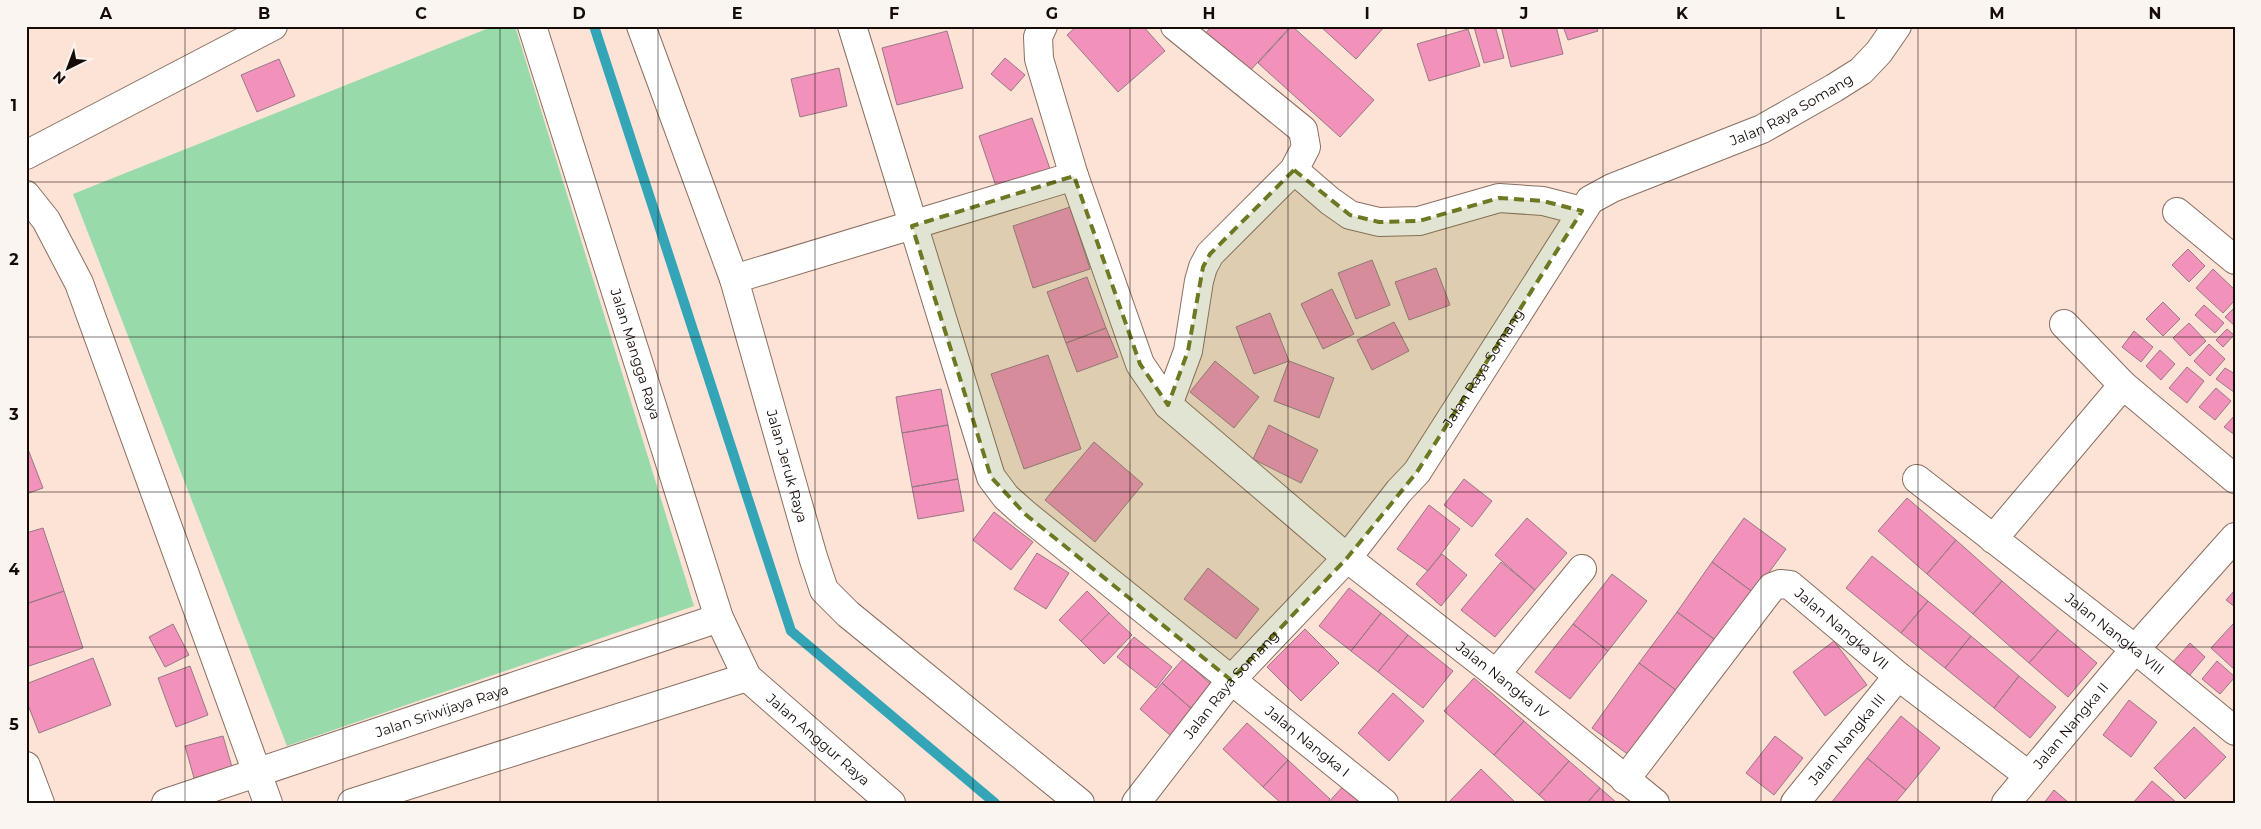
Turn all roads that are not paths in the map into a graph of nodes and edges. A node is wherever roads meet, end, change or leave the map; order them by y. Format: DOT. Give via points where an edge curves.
graph roads {
  1 [pos="274,26"];
  2 [pos="532,26"];
  3 [pos="641,26"];
  4 [pos="852,26"];
  5 [pos="1043,26"];
  6 [pos="1175,26"];
  7 [pos="1897,26"];
  8 [pos="26,156"];
  9 [pos="1294,170"];
  10 [pos="1074,176"];
  11 [pos="26,195"];
  12 [pos="1582,211"];
  13 [pos="2177,212"];
  14 [pos="912,226"];
  15 [pos="2235,260"];
  16 [pos="734,279"];
  17 [pos="2064,324"];
  18 [pos="2123,385"];
  19 [pos="1168,405"];
  20 [pos="1917,479"];
  21 [pos="2235,479"];
  22 [pos="2235,537"];
  23 [pos="1993,539"];
  24 [pos="1347,558"];
  25 [pos="1582,569"];
  26 [pos="719,618"];
  27 [pos="2135,649"];
  28 [pos="1496,674"];
  29 [pos="1898,676"];
  30 [pos="747,677"];
  31 [pos="1232,680"];
  32 [pos="2235,731"];
  33 [pos="26,766"];
  34 [pos="258,773"];
  35 [pos="2028,776"];
  36 [pos="1625,780"];
  37 [pos="40,803"];
  38 [pos="166,803"];
  39 [pos="268,803"];
  40 [pos="352,803"];
  41 [pos="891,803"];
  42 [pos="1080,803"];
  43 [pos="1136,803"];
  44 [pos="1384,803"];
  45 [pos="1655,803"];
  46 [pos="1795,803"];
  47 [pos="2006,803"];
  1 -- 8 [label="street"];
  2 -- 26 [label="street, Jalan Mangga Raya"];
  3 -- 16 [label="street, Jalan Jeruk Raya"];
  4 -- 14 [label="street, Jalan Nangka I"];
  5 -- 10 [label="street, Jalan Nangka IV" via="1038,37 1039,58"];
  6 -- 9 [label="street" via="1303,130 1306,147"];
  7 -- 12 [label="street, Jalan Raya Somang" via="1861,71 1834,88 1762,129 1612,188 1590,200"];
  9 -- 12 [label="street" via="1350,214 1379,222 1420,221 1499,198 1542,201"];
  9 -- 19 [label="street" via="1210,254 1203,267 1188,351"];
  10 -- 14 [label="street"];
  10 -- 19 [label="street, Jalan Nangka IV" via="1140,364"];
  11 -- 34 [label="street" via="46,220 79,283"];
  12 -- 24 [label="street, Jalan Raya Somang" via="1417,472"];
  13 -- 15 [label="street"];
  14 -- 16 [label="street"];
  14 -- 31 [label="street, Jalan Nangka I" via="991,477 1025,514"];
  16 -- 42 [label="street, Jalan Jeruk Raya" via="824,590 848,614"];
  17 -- 18 [label="street"];
  18 -- 21 [label="street"];
  18 -- 23 [label="street"];
  19 -- 24 [label="street, Jalan Nangka IV"];
  20 -- 23 [label="street, Jalan Nangka VIII"];
  22 -- 27 [label="street, Jalan Nangka II"];
  23 -- 27 [label="street, Jalan Nangka VIII"];
  24 -- 28 [label="street, Jalan Nangka IV"];
  24 -- 31 [label="street, Jalan Raya Somang"];
  25 -- 28 [label="street"];
  26 -- 30 [label="street, Jalan Mangga Raya"];
  26 -- 34 [label="street, Jalan Sriwijaya Raya"];
  27 -- 32 [label="street, Jalan Nangka VIII"];
  27 -- 35 [label="street, Jalan Nangka II"];
  28 -- 36 [label="street, Jalan Nangka IV"];
  29 -- 35 [label="street, Jalan Nangka VII"];
  29 -- 36 [label="street, Jalan Nangka VII" via="1790,585 1772,587"];
  29 -- 46 [label="street, Jalan Nangka III"];
  30 -- 40 [label="street"];
  30 -- 41 [label="street, Jalan Anggur Raya"];
  31 -- 43 [label="street, Jalan Raya Somang"];
  31 -- 44 [label="street, Jalan Nangka I"];
  33 -- 37 [label="street"];
  34 -- 38 [label="street, Jalan Sriwijaya Raya"];
  34 -- 39 [label="street"];
  35 -- 47 [label="street, Jalan Nangka II"];
  36 -- 45 [label="street, Jalan Nangka IV"];
}
